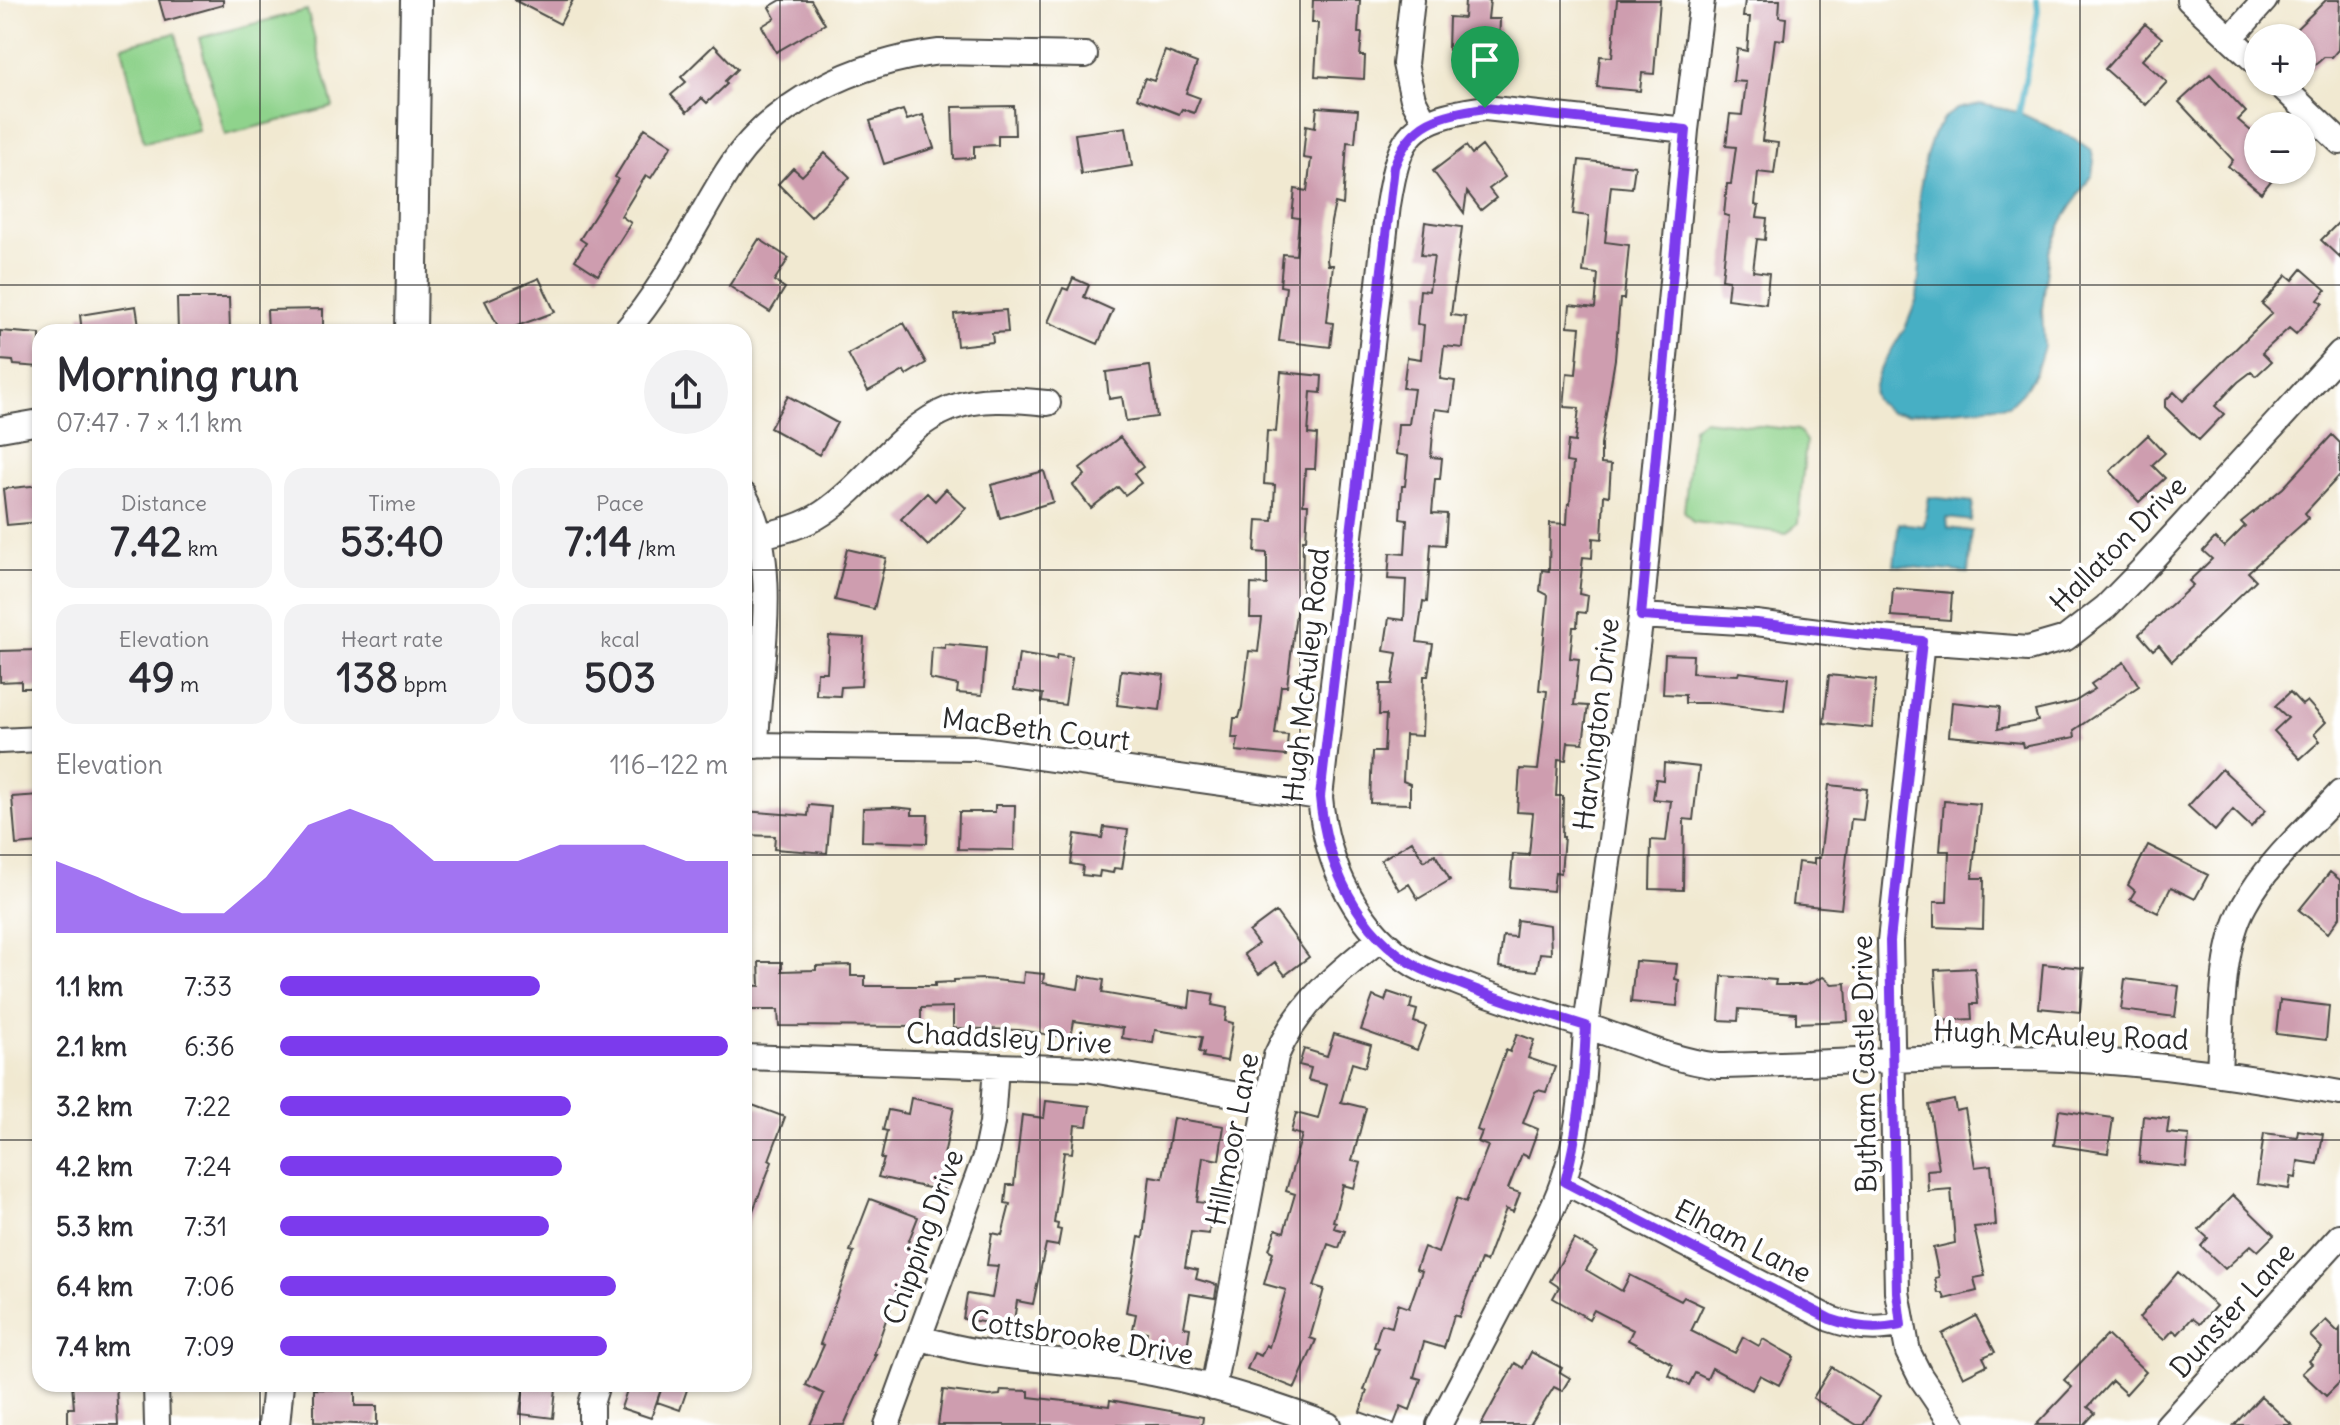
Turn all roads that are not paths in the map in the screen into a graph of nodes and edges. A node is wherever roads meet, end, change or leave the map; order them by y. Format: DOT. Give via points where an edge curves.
graph roads {
  1 [pos="416,0"];
  2 [pos="1412,0"];
  3 [pos="1702,0"];
  4 [pos="2189,0"];
  5 [pos="2265,0"];
  6 [pos="2231,38"];
  7 [pos="2244,51"];
  8 [pos="1085,55"];
  9 [pos="2292,96"];
  10 [pos="1425,122"];
  11 [pos="1686,130"];
  12 [pos="2340,142"];
  13 [pos="411,324"];
  14 [pos="632,324"];
  15 [pos="2340,353"];
  16 [pos="1048,403"];
  17 [pos="32,423"];
  18 [pos="0,429"];
  19 [pos="752,516"];
  20 [pos="760,536"];
  21 [pos="1641,616"];
  22 [pos="1922,641"];
  23 [pos="752,727"];
  24 [pos="32,739"];
  25 [pos="0,741"];
  26 [pos="752,746"];
  27 [pos="2340,793"];
  28 [pos="1320,797"];
  29 [pos="1380,939"];
  30 [pos="1586,1026"];
  31 [pos="752,1057"];
  32 [pos="1894,1060"];
  33 [pos="996,1066"];
  34 [pos="2219,1072"];
  35 [pos="2340,1093"];
  36 [pos="1268,1100"];
  37 [pos="1565,1182"];
  38 [pos="2340,1236"];
  39 [pos="1901,1325"];
  40 [pos="919,1337"];
  41 [pos="1213,1388"];
  42 [pos="156,1392"];
  43 [pos="277,1392"];
  44 [pos="595,1392"];
  45 [pos="157,1425"];
  46 [pos="274,1425"];
  47 [pos="591,1425"];
  48 [pos="887,1425"];
  49 [pos="1328,1425"];
  50 [pos="1439,1425"];
  51 [pos="1953,1425"];
  52 [pos="2168,1425"];
  1 -- 13 [label="street"];
  2 -- 10 [label="street" via="1405,64"];
  3 -- 11 [label="street, Harvington Drive"];
  4 -- 6 [label="street"];
  5 -- 6 [label="street"];
  6 -- 7 [label="street"];
  8 -- 14 [label="street" via="939,52 866,68 816,90 758,135 729,169"];
  9 -- 12 [label="street"];
  10 -- 11 [label="street" via="1485,108"];
  10 -- 28 [label="street, Hugh McAuley Road" via="1402,145 1394,167"];
  11 -- 21 [label="street, Harvington Drive"];
  15 -- 22 [label="street, Hallaton Drive" via="2145,567 2066,638 2028,649"];
  16 -- 20 [label="street" via="988,400 950,408 925,421 823,513"];
  17 -- 18 [label="street"];
  19 -- 20 [label="street"];
  20 -- 23 [label="street" via="765,604"];
  21 -- 22 [label="street, Hallaton Drive"];
  21 -- 30 [label="street, Harvington Drive"];
  22 -- 32 [label="street, Bytham Castle Drive" via="1890,941"];
  24 -- 25 [label="street"];
  26 -- 28 [label="street, MacBeth Court" via="975,748"];
  27 -- 34 [label="street" via="2243,906 2227,959"];
  28 -- 29 [label="street, Hugh McAuley Road" via="1335,868"];
  29 -- 30 [label="street, Hugh McAuley Road" via="1419,968"];
  29 -- 36 [label="street, Hillmoor Lane" via="1307,1003 1287,1031"];
  30 -- 32 [label="street, Hugh McAuley Road" via="1687,1062 1718,1066"];
  30 -- 37 [label="street, Harvington Drive" via="1583,1093"];
  31 -- 33 [label="street, Chaddsley Drive"];
  32 -- 34 [label="street, Hugh McAuley Road" via="2067,1059"];
  32 -- 39 [label="street, Bytham Castle Drive"];
  33 -- 36 [label="street, Chaddsley Drive" via="1086,1069"];
  33 -- 40 [label="street, Chipping Drive" via="985,1157"];
  34 -- 35 [label="street, Hugh McAuley Road"];
  36 -- 41 [label="street, Hillmoor Lane"];
  37 -- 39 [label="street, Elham Lane" via="1830,1319 1855,1328"];
  37 -- 50 [label="street, Harvington Drive"];
  38 -- 52 [label="street, Dunster Lane"];
  39 -- 51 [label="street, Bytham Castle Drive" via="1920,1376"];
  40 -- 41 [label="street, Cottsbrooke Drive" via="969,1352 1136,1370"];
  40 -- 48 [label="street, Chipping Drive"];
  41 -- 49 [label="street, Cottsbrooke Drive"];
  42 -- 45 [label="street"];
  43 -- 46 [label="street"];
  44 -- 47 [label="street"];
}
